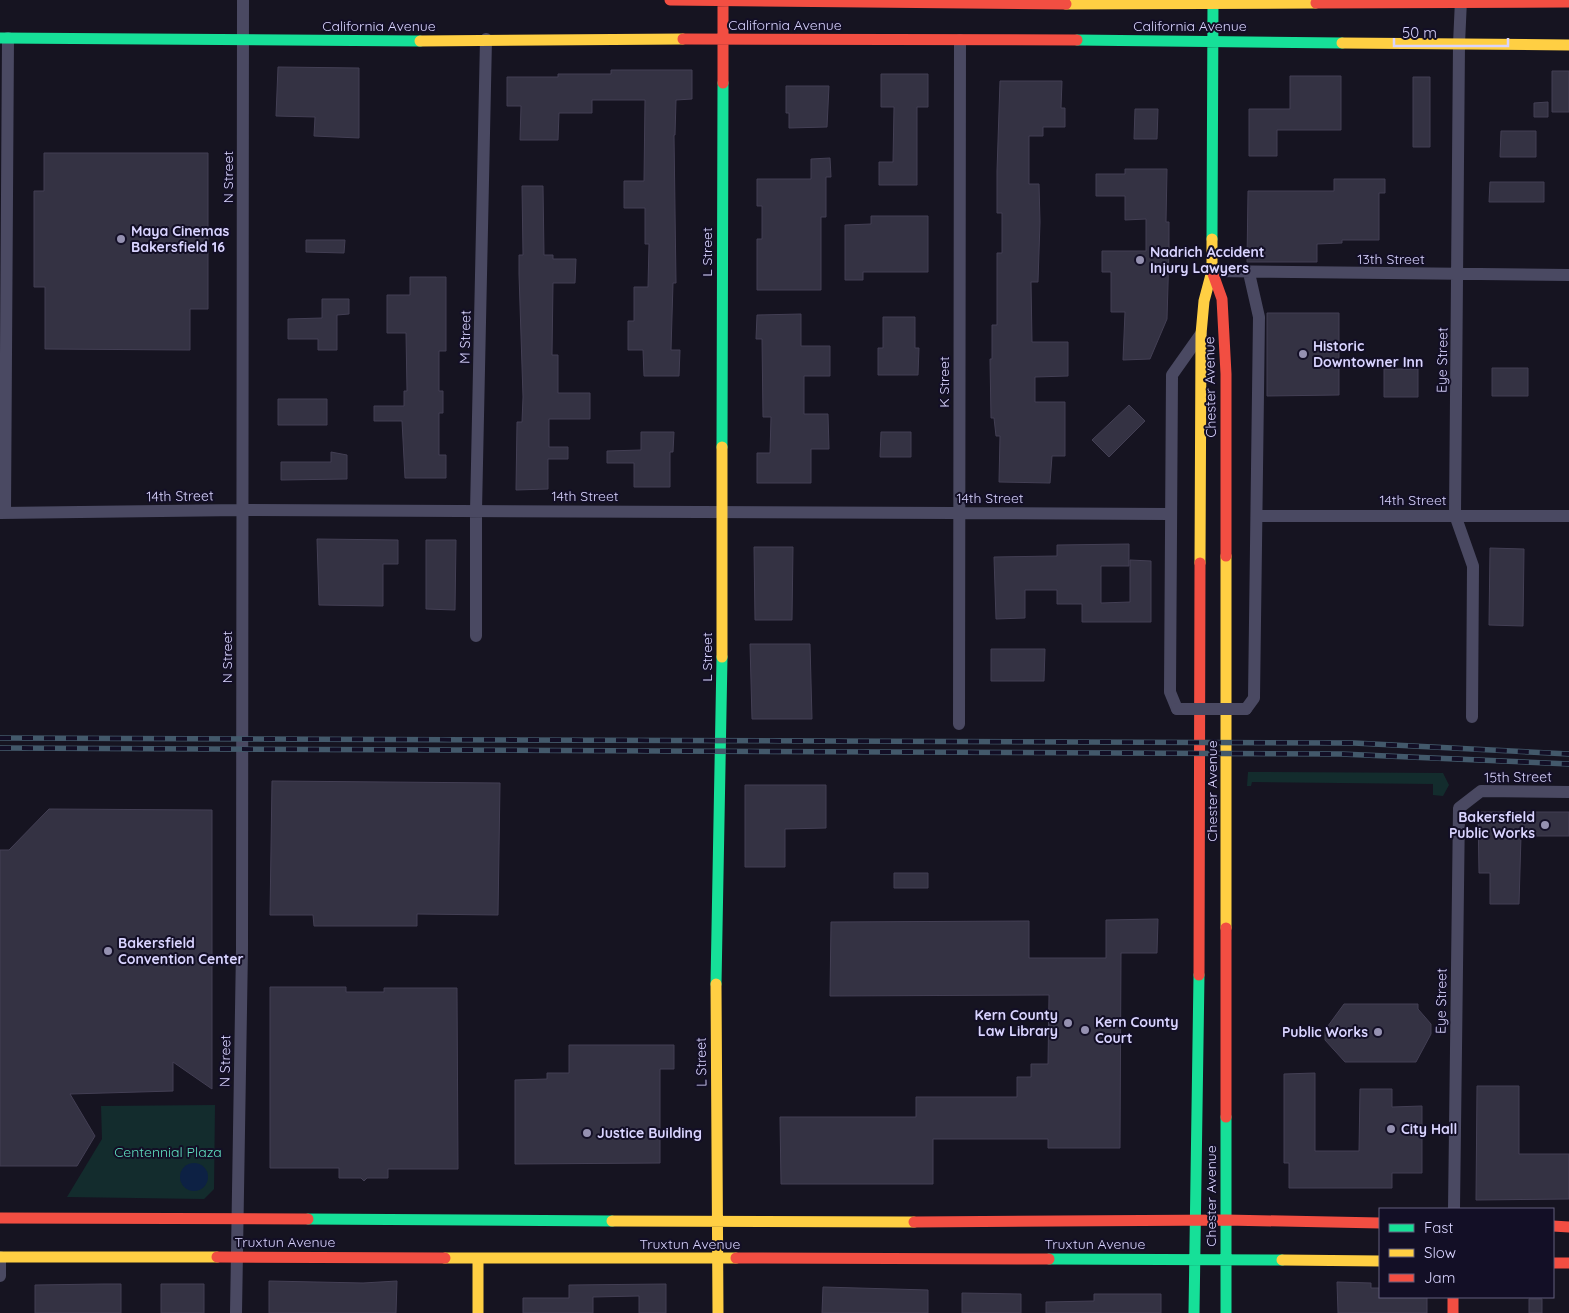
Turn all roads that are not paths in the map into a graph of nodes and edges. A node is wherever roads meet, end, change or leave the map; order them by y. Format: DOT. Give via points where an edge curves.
graph roads {
  1 [pos="244,0"];
  2 [pos="670,0"];
  3 [pos="723,0"];
  4 [pos="1461,0"];
  5 [pos="1213,2"];
  6 [pos="1569,2"];
  7 [pos="960,3"];
  8 [pos="4,38"];
  9 [pos="243,39"];
  10 [pos="486,39"];
  11 [pos="723,40"];
  12 [pos="960,40"];
  13 [pos="1213,41"];
  14 [pos="1459,44"];
  15 [pos="1569,45"];
  16 [pos="3,249"];
  17 [pos="1212,271"];
  18 [pos="1249,273"];
  19 [pos="1457,274"];
  20 [pos="1569,275"];
  21 [pos="1201,334"];
  22 [pos="241,510"];
  23 [pos="476,511"];
  24 [pos="722,512"];
  25 [pos="2,513"];
  26 [pos="959,513"];
  27 [pos="1170,514"];
  28 [pos="1455,515"];
  29 [pos="1257,516"];
  30 [pos="1569,516"];
  31 [pos="476,636"];
  32 [pos="1472,717"];
  33 [pos="959,724"];
  34 [pos="1569,792"];
  35 [pos="1470,799"];
  36 [pos="1454,1208"];
  37 [pos="0,1218"];
  38 [pos="238,1219"];
  39 [pos="719,1220"];
  40 [pos="1195,1220"];
  41 [pos="1226,1220"];
  42 [pos="1379,1223"];
  43 [pos="1554,1226"];
  44 [pos="1569,1227"];
  45 [pos="0,1256"];
  46 [pos="236,1257"];
  47 [pos="478,1258"];
  48 [pos="1195,1258"];
  49 [pos="719,1259"];
  50 [pos="1226,1260"];
  51 [pos="1379,1261"];
  52 [pos="1554,1263"];
  53 [pos="1569,1263"];
  54 [pos="0,1276"];
  55 [pos="1453,1298"];
  56 [pos="236,1313"];
  57 [pos="478,1313"];
  58 [pos="718,1313"];
  59 [pos="1194,1313"];
  60 [pos="1226,1313"];
  61 [pos="1453,1313"];
  1 -- 9 [label="street, N Street"];
  2 -- 3 [label="main road, California Avenue"];
  3 -- 7 [label="main road, California Avenue"];
  3 -- 11 [label="main road, L Street"];
  4 -- 5 [label="main road, California Avenue"];
  4 -- 6 [label="main road, California Avenue"];
  4 -- 14 [label="street, Eye Street"];
  5 -- 7 [label="main road, California Avenue"];
  5 -- 13 [label="main road, Chester Avenue"];
  8 -- 9 [label="main road, California Avenue"];
  8 -- 16 [label="street"];
  9 -- 10 [label="main road, California Avenue" via="366,42"];
  9 -- 22 [label="street, N Street"];
  10 -- 11 [label="main road, California Avenue"];
  10 -- 23 [label="street, M Street"];
  11 -- 12 [label="main road, California Avenue"];
  11 -- 24 [label="main road, L Street"];
  12 -- 13 [label="main road, California Avenue"];
  12 -- 26 [label="street, K Street"];
  13 -- 14 [label="main road, California Avenue"];
  13 -- 17 [label="main road, Chester Avenue"];
  14 -- 15 [label="main road, California Avenue"];
  14 -- 19 [label="street, Eye Street"];
  16 -- 25 [label="street"];
  17 -- 18 [label="street, 13th Street"];
  17 -- 21 [label="main road, Chester Avenue" via="1204,301"];
  17 -- 41 [label="main road, Chester Avenue" via="1222,299 1226,374"];
  18 -- 19 [label="street, 13th Street"];
  18 -- 29 [label="street" via="1259,316"];
  19 -- 20 [label="street, 13th Street"];
  19 -- 28 [label="street, Eye Street"];
  21 -- 27 [label="street" via="1172,375"];
  21 -- 40 [label="main road, Chester Avenue" via="1199,1003"];
  22 -- 23 [label="street, 14th Street"];
  22 -- 25 [label="street, 14th Street"];
  22 -- 38 [label="street, N Street" via="242,949"];
  23 -- 24 [label="street, 14th Street"];
  23 -- 31 [label="street, M Street"];
  24 -- 26 [label="street, 14th Street"];
  24 -- 39 [label="main road, L Street" via="722,760 715,1032"];
  26 -- 27 [label="street, 14th Street"];
  26 -- 33 [label="street, K Street"];
  27 -- 29 [label="street, bridge" via="1170,692 1177,709 1246,709 1254,698"];
  28 -- 29 [label="street, 14th Street"];
  28 -- 30 [label="street, 14th Street"];
  28 -- 32 [label="street, Eye Street" via="1473,566"];
  34 -- 35 [label="street, 15th Street" via="1481,790"];
  35 -- 36 [label="street, Eye Street" via="1459,808 1458,822"];
  37 -- 38 [label="main road, Truxtun Avenue"];
  38 -- 39 [label="main road, Truxtun Avenue"];
  38 -- 46 [label="street, N Street"];
  39 -- 40 [label="main road, Truxtun Avenue"];
  39 -- 49 [label="main road, L Street"];
  40 -- 41 [label="main road, Truxtun Avenue"];
  40 -- 48 [label="main road, Chester Avenue"];
  41 -- 42 [label="main road, Truxtun Avenue"];
  41 -- 50 [label="main road, Chester Avenue"];
  43 -- 44 [label="main road"];
  45 -- 46 [label="main road, Truxtun Avenue"];
  45 -- 54 [label="street"];
  46 -- 47 [label="main road, Truxtun Avenue"];
  46 -- 56 [label="street, N Street"];
  47 -- 49 [label="main road, Truxtun Avenue"];
  47 -- 57 [label="main road"];
  48 -- 49 [label="main road, Truxtun Avenue"];
  48 -- 50 [label="main road, Truxtun Avenue"];
  48 -- 59 [label="main road, Chester Avenue"];
  49 -- 58 [label="main road, L Street"];
  50 -- 51 [label="main road, Truxtun Avenue"];
  50 -- 60 [label="main road, Chester Avenue"];
  52 -- 53 [label="main road"];
  55 -- 61 [label="main road"];
}
